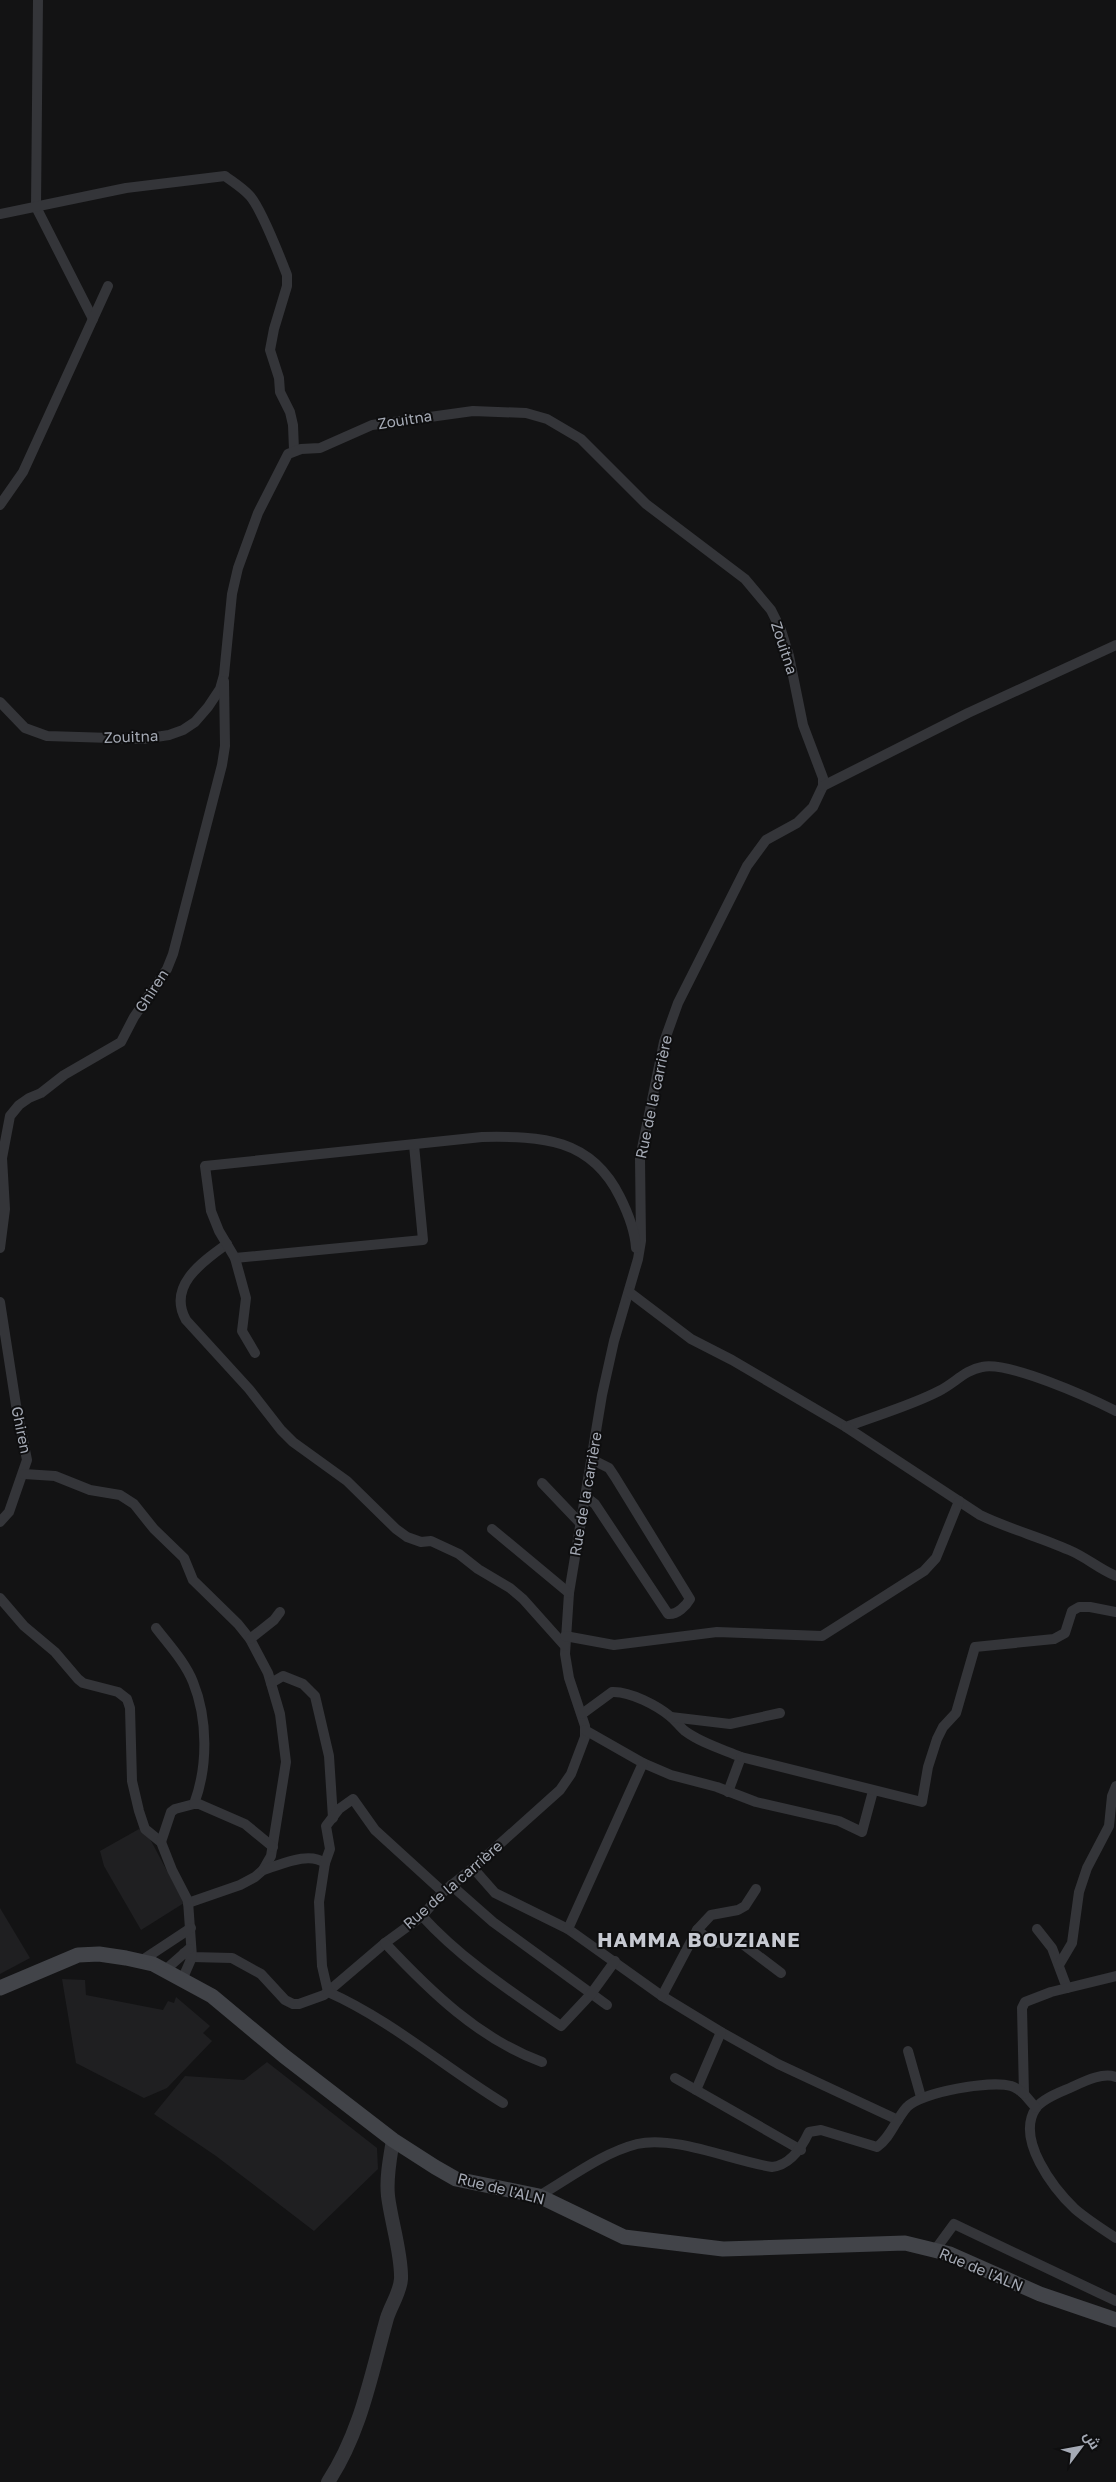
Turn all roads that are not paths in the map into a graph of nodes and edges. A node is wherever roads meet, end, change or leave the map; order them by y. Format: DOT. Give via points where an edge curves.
graph roads {
  1 [pos="38,0"];
  2 [pos="36,207"];
  3 [pos="0,214"];
  4 [pos="108,286"];
  5 [pos="93,319"];
  6 [pos="294,450"];
  7 [pos="0,505"];
  8 [pos="1116,645"];
  9 [pos="224,675"];
  10 [pos="0,702"];
  11 [pos="822,786"];
  12 [pos="414,1145"];
  13 [pos="227,1244"];
  14 [pos="0,1248"];
  15 [pos="235,1258"];
  16 [pos="637,1262"];
  17 [pos="628,1292"];
  18 [pos="0,1302"];
  19 [pos="255,1353"];
  20 [pos="1116,1411"];
  21 [pos="846,1427"];
  22 [pos="593,1460"];
  23 [pos="24,1474"];
  24 [pos="542,1483"];
  25 [pos="586,1497"];
  26 [pos="959,1501"];
  27 [pos="0,1522"];
  28 [pos="581,1524"];
  29 [pos="492,1529"];
  30 [pos="1116,1576"];
  31 [pos="569,1593"];
  32 [pos="0,1598"];
  33 [pos="280,1612"];
  34 [pos="1116,1612"];
  35 [pos="156,1628"];
  36 [pos="250,1639"];
  37 [pos="565,1641"];
  38 [pos="271,1683"];
  39 [pos="780,1713"];
  40 [pos="582,1714"];
  41 [pos="671,1716"];
  42 [pos="585,1730"];
  43 [pos="741,1757"];
  44 [pos="643,1763"];
  45 [pos="1116,1786"];
  46 [pos="873,1791"];
  47 [pos="728,1792"];
  48 [pos="194,1804"];
  49 [pos="333,1819"];
  50 [pos="161,1842"];
  51 [pos="273,1846"];
  52 [pos="325,1863"];
  53 [pos="473,1868"];
  54 [pos="263,1870"];
  55 [pos="447,1888"];
  56 [pos="756,1889"];
  57 [pos="188,1903"];
  58 [pos="422,1916"];
  59 [pos="190,1928"];
  60 [pos="568,1928"];
  61 [pos="1037,1929"];
  62 [pos="696,1930"];
  63 [pos="385,1943"];
  64 [pos="188,1955"];
  65 [pos="141,1961"];
  66 [pos="615,1961"];
  67 [pos="1059,1965"];
  68 [pos="164,1971"];
  69 [pos="781,1973"];
  70 [pos="1116,1976"];
  71 [pos="182,1980"];
  72 [pos="0,1988"];
  73 [pos="1067,1988"];
  74 [pos="328,1992"];
  75 [pos="591,1994"];
  76 [pos="662,1996"];
  77 [pos="607,2005"];
  78 [pos="722,2032"];
  79 [pos="908,2051"];
  80 [pos="542,2062"];
  81 [pos="675,2078"];
  82 [pos="1116,2078"];
  83 [pos="696,2090"];
  84 [pos="1024,2094"];
  85 [pos="922,2097"];
  86 [pos="503,2103"];
  87 [pos="1036,2108"];
  88 [pos="898,2120"];
  89 [pos="393,2140"];
  90 [pos="800,2150"];
  91 [pos="539,2196"];
  92 [pos="1116,2238"];
  93 [pos="935,2250"];
  94 [pos="1116,2301"];
  95 [pos="1116,2320"];
  96 [pos="328,2482"];
  1 -- 2 [label="street"];
  2 -- 3 [label="street"];
  2 -- 5 [label="street"];
  2 -- 6 [label="street" via="126,188 225,176 250,196 287,275 270,350 280,392 294,425"];
  4 -- 5 [label="street"];
  5 -- 7 [label="street" via="23,472"];
  6 -- 9 [label="street, Zouitna" via="283,461 258,513 238,568 232,594"];
  6 -- 11 [label="street, Zouitna" via="320,448 372,425 473,411 526,413 566,428 596,452 646,504 757,590 781,630 803,725 823,778"];
  8 -- 11 [label="street" via="968,713"];
  9 -- 10 [label="street, Zouitna" via="220,689 195,722 169,735 143,739 40,734 25,728"];
  9 -- 14 [label="street, Ghiren" via="225,746 222,765 174,954 122,1042 18,1105 10,1116 2,1158 4,1210"];
  11 -- 16 [label="street, Rue de la carrière" via="813,806 797,822 766,840 756,850 678,1002 656,1074 640,1158 641,1241"];
  12 -- 13 [label="street" via="205,1166 212,1211"];
  12 -- 15 [label="street" via="423,1240"];
  12 -- 16 [label="street" via="520,1136 560,1143 583,1152 604,1171 625,1208 636,1243"];
  13 -- 15 [label="street"];
  13 -- 37 [label="street" via="205,1260 183,1287 180,1310 186,1320 249,1389 281,1430 347,1481 396,1530 407,1537 421,1542 431,1541 459,1554 510,1588"];
  15 -- 19 [label="street" via="246,1298 242,1331"];
  16 -- 17 [label="street, Rue de la carrière"];
  17 -- 21 [label="street" via="691,1339"];
  17 -- 22 [label="street, Rue de la carrière" via="602,1395"];
  18 -- 23 [label="street, Ghiren" via="28,1460"];
  20 -- 21 [label="street" via="1058,1385 984,1366 965,1373 939,1391"];
  21 -- 26 [label="street"];
  22 -- 25 [label="street, Rue de la carrière"];
  22 -- 25 [label="street" via="609,1468 615,1477 690,1599 686,1606 668,1614 595,1504"];
  23 -- 27 [label="street, Ghiren" via="9,1512"];
  23 -- 36 [label="street" via="55,1476 90,1490 120,1495 134,1504 184,1558 193,1580"];
  24 -- 28 [label="street"];
  25 -- 28 [label="street, Rue de la carrière"];
  26 -- 30 [label="street" via="1002,1526 1072,1551"];
  26 -- 37 [label="street" via="936,1558 924,1571 822,1636 716,1632 614,1646"];
  28 -- 31 [label="street, Rue de la carrière"];
  29 -- 31 [label="street"];
  31 -- 37 [label="street, Rue de la carrière"];
  32 -- 50 [label="street" via="78,1679 108,1688 127,1700 130,1708 132,1781 138,1811 146,1829"];
  33 -- 36 [label="street"];
  34 -- 46 [label="street" via="1079,1607 1072,1611 1065,1633 1054,1639 975,1647 956,1713 943,1728 931,1757 922,1802"];
  35 -- 48 [label="street" via="193,1682 199,1702 204,1754"];
  36 -- 38 [label="street"];
  37 -- 40 [label="street, Rue de la carrière" via="570,1678"];
  38 -- 49 [label="street" via="283,1676 288,1677 303,1684 315,1696 329,1756"];
  38 -- 51 [label="street" via="280,1714 286,1762"];
  39 -- 41 [label="street" via="730,1724"];
  40 -- 41 [label="street" via="612,1692 617,1692"];
  40 -- 42 [label="street, Rue de la carrière"];
  41 -- 43 [label="street" via="684,1730"];
  42 -- 44 [label="street"];
  42 -- 53 [label="street, Rue de la carrière" via="582,1750 560,1790"];
  43 -- 46 [label="street"];
  43 -- 47 [label="street"];
  44 -- 47 [label="street"];
  44 -- 60 [label="street"];
  45 -- 67 [label="street" via="1109,1826 1087,1868 1079,1892 1072,1943"];
  46 -- 47 [label="street" via="862,1832 839,1822"];
  48 -- 50 [label="street" via="171,1812"];
  48 -- 51 [label="street" via="245,1824"];
  49 -- 52 [label="street" via="326,1826 330,1849"];
  49 -- 55 [label="street" via="339,1809 353,1799 375,1830"];
  50 -- 57 [label="street"];
  51 -- 54 [label="street"];
  52 -- 54 [label="street" via="319,1859 297,1860"];
  52 -- 74 [label="street" via="319,1902 322,1966"];
  53 -- 55 [label="street, Rue de la carrière"];
  53 -- 60 [label="street" via="495,1893"];
  54 -- 57 [label="street" via="240,1885"];
  55 -- 58 [label="street, Rue de la carrière"];
  55 -- 75 [label="street"];
  56 -- 62 [label="street" via="744,1906 711,1915"];
  57 -- 59 [label="street"];
  58 -- 63 [label="street, Rue de la carrière"];
  58 -- 75 [label="street" via="441,1937 476,1966 562,2026"];
  59 -- 64 [label="street" via="193,1945"];
  59 -- 65 [label="street" via="153,1956"];
  60 -- 66 [label="street"];
  61 -- 67 [label="street" via="1052,1948"];
  62 -- 69 [label="street" via="714,1943 740,1942"];
  62 -- 76 [label="street"];
  63 -- 74 [label="street, Rue de la carrière"];
  63 -- 80 [label="street" via="435,1994 484,2034"];
  64 -- 68 [label="street"];
  64 -- 71 [label="street"];
  64 -- 74 [label="street, Rue de la carrière" via="232,1958 261,1974 285,2000 293,2004"];
  65 -- 68 [label="main road, Rue de l'ALN"];
  65 -- 72 [label="main road, Rue de l'ALN" via="99,1954 78,1955"];
  66 -- 75 [label="street"];
  66 -- 76 [label="street"];
  67 -- 73 [label="street"];
  68 -- 71 [label="main road, Rue de l'ALN"];
  70 -- 73 [label="street"];
  71 -- 89 [label="main road, Rue de l'ALN" via="212,1996"];
  73 -- 84 [label="street" via="1025,2002 1022,2008"];
  74 -- 86 [label="street" via="373,2014"];
  75 -- 77 [label="street"];
  76 -- 78 [label="street"];
  78 -- 83 [label="street"];
  78 -- 88 [label="street" via="778,2064"];
  79 -- 85 [label="street"];
  81 -- 83 [label="street"];
  82 -- 87 [label="street" via="1103,2076 1080,2084"];
  83 -- 90 [label="street"];
  84 -- 85 [label="street" via="1013,2086 1001,2084 949,2090"];
  84 -- 87 [label="street"];
  85 -- 88 [label="street" via="906,2108"];
  87 -- 92 [label="street" via="1030,2132 1045,2172 1076,2209"];
  88 -- 90 [label="street" via="877,2147 821,2130 809,2132"];
  89 -- 91 [label="main road, Rue de l'ALN" via="456,2179"];
  89 -- 96 [label="street" via="388,2194 401,2279 363,2410 352,2440"];
  90 -- 91 [label="street" via="780,2166 772,2167 684,2146 639,2144 618,2150"];
  91 -- 93 [label="main road, Rue de l'ALN" via="624,2237 651,2242 723,2249 905,2243"];
  93 -- 94 [label="street" via="954,2224"];
  93 -- 95 [label="main road, Rue de l'ALN" via="1040,2294"];
}
